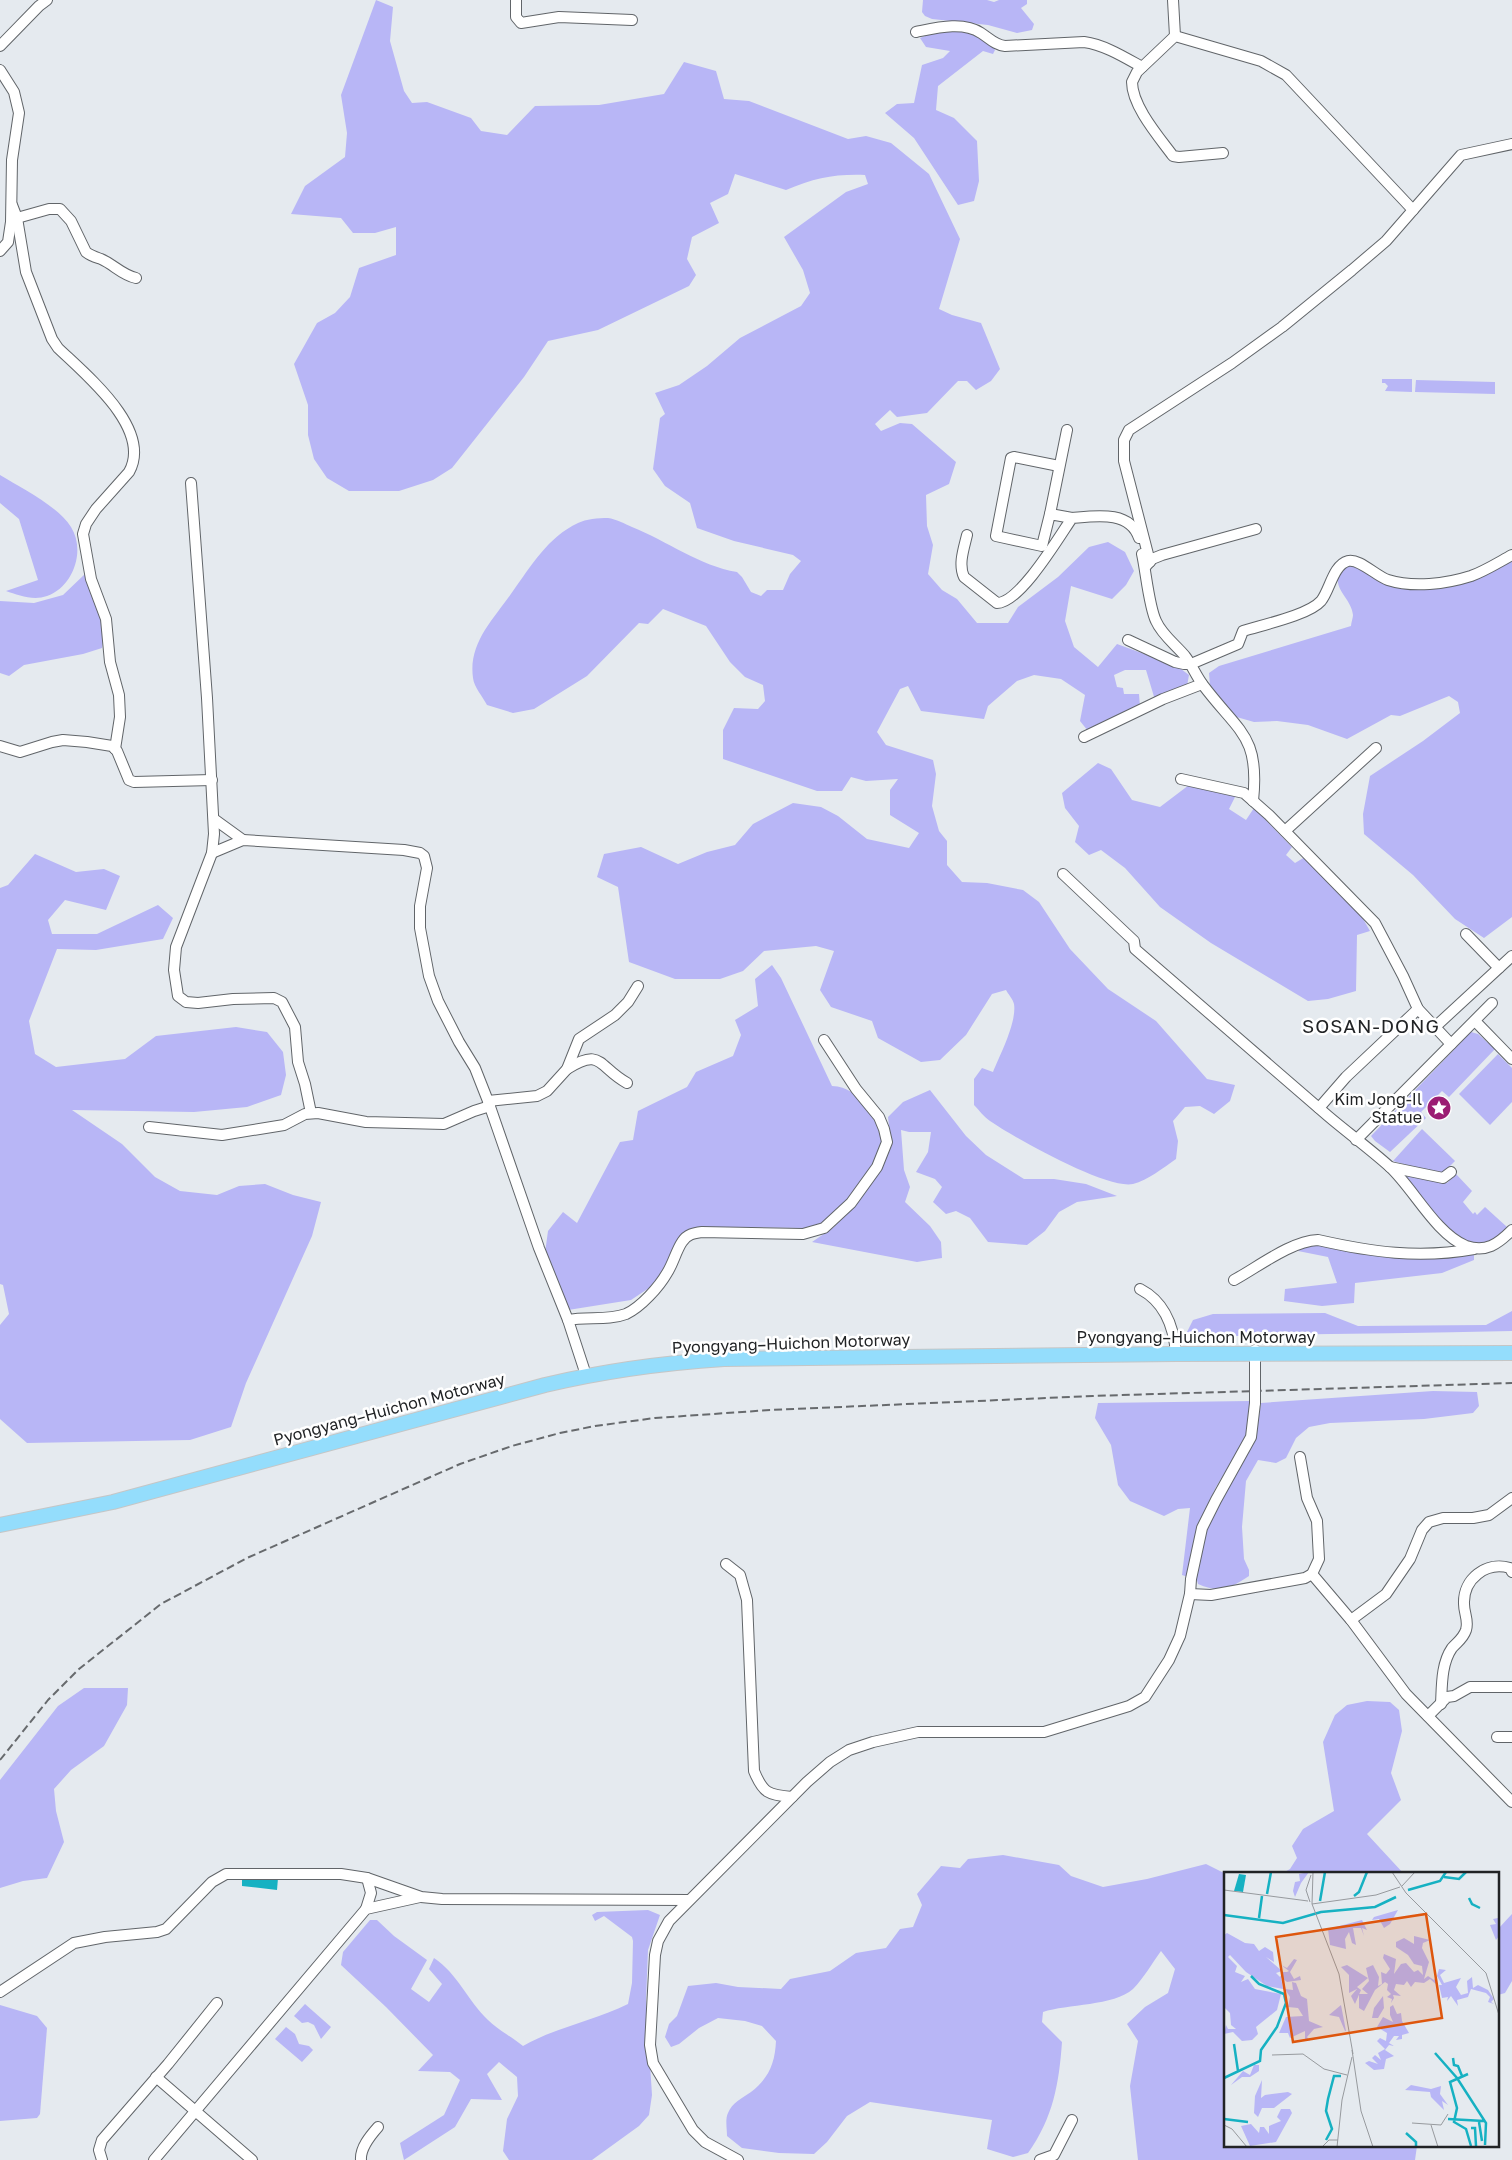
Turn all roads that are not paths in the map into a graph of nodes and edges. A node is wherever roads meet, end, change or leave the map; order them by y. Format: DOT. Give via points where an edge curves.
graph roads {
  1 [pos="47,0"];
  2 [pos="516,0"];
  3 [pos="1173,0"];
  4 [pos="632,20"];
  5 [pos="916,32"];
  6 [pos="1175,36"];
  7 [pos="0,46"];
  8 [pos="1142,67"];
  9 [pos="0,70"];
  10 [pos="1512,144"];
  11 [pos="1223,153"];
  12 [pos="12,205"];
  13 [pos="1413,210"];
  14 [pos="17,218"];
  15 [pos="0,251"];
  16 [pos="136,278"];
  17 [pos="1068,430"];
  18 [pos="1060,466"];
  19 [pos="191,483"];
  20 [pos="1050,514"];
  21 [pos="1072,518"];
  22 [pos="1256,529"];
  23 [pos="968,535"];
  24 [pos="1512,556"];
  25 [pos="1147,564"];
  26 [pos="1128,640"];
  27 [pos="1191,664"];
  28 [pos="1202,684"];
  29 [pos="1084,737"];
  30 [pos="0,746"];
  31 [pos="1376,748"];
  32 [pos="115,749"];
  33 [pos="1181,779"];
  34 [pos="212,780"];
  35 [pos="1253,801"];
  36 [pos="214,819"];
  37 [pos="1284,830"];
  38 [pos="243,840"];
  39 [pos="212,853"];
  40 [pos="1063,874"];
  41 [pos="1466,934"];
  42 [pos="1512,956"];
  43 [pos="1499,968"];
  44 [pos="638,986"];
  45 [pos="1492,1003"];
  46 [pos="1418,1009"];
  47 [pos="1475,1021"];
  48 [pos="1435,1026"];
  49 [pos="824,1040"];
  50 [pos="1452,1044"];
  51 [pos="1512,1059"];
  52 [pos="567,1069"];
  53 [pos="627,1083"];
  54 [pos="489,1104"];
  55 [pos="1319,1108"];
  56 [pos="310,1114"];
  57 [pos="149,1126"];
  58 [pos="1356,1140"];
  59 [pos="1390,1167"];
  60 [pos="1451,1172"];
  61 [pos="1512,1230"];
  62 [pos="1477,1249"];
  63 [pos="1234,1280"];
  64 [pos="1140,1289"];
  65 [pos="568,1320"];
  66 [pos="1512,1346"];
  67 [pos="1175,1352"];
  68 [pos="1255,1352"];
  69 [pos="1512,1353"];
  70 [pos="586,1373"];
  71 [pos="1300,1456"];
  72 [pos="1512,1498"];
  73 [pos="0,1521"];
  74 [pos="0,1525"];
  75 [pos="726,1564"];
  76 [pos="1512,1572"];
  77 [pos="1312,1574"];
  78 [pos="1190,1594"];
  79 [pos="1352,1620"];
  80 [pos="1512,1687"];
  81 [pos="1441,1704"];
  82 [pos="1428,1716"];
  83 [pos="1498,1737"];
  84 [pos="1512,1737"];
  85 [pos="792,1797"];
  86 [pos="1512,1802"];
  87 [pos="367,1878"];
  88 [pos="421,1897"];
  89 [pos="689,1900"];
  90 [pos="366,1909"];
  91 [pos="0,1992"];
  92 [pos="217,2004"];
  93 [pos="156,2077"];
  94 [pos="195,2112"];
  95 [pos="1072,2120"];
  96 [pos="378,2127"];
  97 [pos="102,2160"];
  98 [pos="154,2160"];
  99 [pos="252,2160"];
  100 [pos="361,2160"];
  101 [pos="738,2160"];
  102 [pos="1040,2160"];
  1 -- 7 [label="street"];
  2 -- 4 [label="street" via="516,17 522,23 559,17"];
  3 -- 6 [label="street"];
  5 -- 8 [label="street" via="964,27 980,32 998,46 1084,42 1117,53"];
  6 -- 8 [label="street"];
  6 -- 13 [label="street" via="1261,60 1286,75"];
  8 -- 11 [label="street" via="1132,82 1132,89 1138,104 1173,156"];
  9 -- 12 [label="street" via="14,92 19,113 12,160"];
  10 -- 13 [label="street" via="1461,156"];
  12 -- 14 [label="street"];
  12 -- 15 [label="street" via="8,242"];
  13 -- 25 [label="street" via="1386,241 1282,327 1129,430 1124,440 1124,461"];
  14 -- 16 [label="street" via="60,209 72,221 86,252"];
  14 -- 32 [label="street" via="26,272 52,338 119,410 136,452 129,472 96,509 83,534 91,579 106,619 110,662 119,694 120,724"];
  17 -- 18 [label="street"];
  18 -- 20 [label="street"];
  18 -- 20 [label="street" via="1011,458 996,536 1042,546"];
  19 -- 34 [label="street"];
  20 -- 21 [label="street"];
  21 -- 23 [label="street" via="1032,578 1001,603 993,602 964,576 962,560"];
  21 -- 25 [label="street" via="1111,516 1128,522 1135,528"];
  22 -- 25 [label="street" via="1162,555"];
  24 -- 27 [label="street" via="1472,576 1421,584 1390,581 1358,562 1349,561 1337,569 1328,591 1315,607 1243,631 1238,644"];
  25 -- 27 [label="street" via="1155,620"];
  26 -- 27 [label="street" via="1175,662"];
  27 -- 28 [label="street"];
  28 -- 29 [label="street"];
  28 -- 35 [label="street" via="1248,739 1255,766"];
  30 -- 32 [label="street" via="26,752 63,740 103,744"];
  31 -- 37 [label="street"];
  32 -- 34 [label="street" via="129,780 134,782"];
  33 -- 35 [label="street" via="1233,789"];
  34 -- 36 [label="street"];
  35 -- 37 [label="street"];
  36 -- 38 [label="street"];
  36 -- 39 [label="street"];
  37 -- 46 [label="street" via="1375,923"];
  38 -- 39 [label="street"];
  38 -- 54 [label="street" via="404,850 424,856 427,868 420,906 420,928 429,976 438,1001 475,1068"];
  39 -- 56 [label="street" via="176,947 174,970 178,996 186,1002 198,1003 274,998 282,1002 295,1027 298,1062"];
  40 -- 55 [label="street" via="1134,941 1135,949"];
  41 -- 43 [label="street"];
  42 -- 43 [label="street"];
  43 -- 48 [label="street"];
  44 -- 52 [label="street" via="615,1015 579,1039"];
  45 -- 47 [label="street"];
  46 -- 48 [label="street"];
  46 -- 55 [label="street"];
  47 -- 50 [label="street"];
  47 -- 51 [label="street"];
  48 -- 50 [label="street"];
  49 -- 65 [label="street" via="879,1117 887,1142 878,1168 852,1203 824,1228 803,1234 690,1234 682,1241 661,1282 626,1313"];
  50 -- 58 [label="street"];
  52 -- 53 [label="street" via="582,1059 590,1058"];
  52 -- 54 [label="street" via="547,1091 537,1096"];
  54 -- 56 [label="street" via="444,1124 366,1122"];
  54 -- 65 [label="street" via="538,1248"];
  55 -- 58 [label="street"];
  56 -- 57 [label="street" via="284,1125 214,1136"];
  58 -- 59 [label="street"];
  59 -- 60 [label="street" via="1443,1178"];
  59 -- 62 [label="street" via="1438,1224 1464,1245"];
  61 -- 62 [label="street" via="1501,1242"];
  62 -- 63 [label="street" via="1390,1254 1309,1240"];
  64 -- 67 [label="street" via="1157,1300 1162,1309 1171,1326"];
  65 -- 70 [label="street"];
  66 -- 68 [label="highway, Pyongyang–Huichon Motorway"];
  67 -- 68 [label="highway, Pyongyang–Huichon Motorway"];
  67 -- 70 [label="highway, Pyongyang–Huichon Motorway" via="724,1359"];
  68 -- 69 [label="highway, Pyongyang–Huichon Motorway"];
  68 -- 78 [label="street, bridge" via="1251,1437 1202,1528 1190,1579"];
  70 -- 73 [label="highway, Pyongyang–Huichon Motorway" via="113,1498"];
  70 -- 74 [label="highway, Pyongyang–Huichon Motorway" via="113,1502"];
  71 -- 77 [label="street" via="1307,1498 1317,1521 1319,1560"];
  72 -- 79 [label="street" via="1488,1515 1429,1522 1422,1530 1410,1559 1386,1594"];
  75 -- 85 [label="street" via="740,1575 747,1600 754,1771 765,1791"];
  76 -- 81 [label="street" via="1503,1566 1490,1566 1478,1572 1469,1583 1464,1603 1468,1620 1460,1642 1447,1658"];
  77 -- 78 [label="street" via="1305,1578 1210,1594"];
  77 -- 79 [label="street"];
  78 -- 85 [label="street" via="1180,1636 1169,1660 1145,1697 1129,1706 1044,1732 918,1732 873,1742 849,1750 830,1762"];
  79 -- 82 [label="street" via="1406,1694"];
  80 -- 81 [label="street" via="1470,1687"];
  81 -- 82 [label="street"];
  82 -- 86 [label="street"];
  83 -- 84 [label="street"];
  85 -- 89 [label="street"];
  87 -- 88 [label="street"];
  87 -- 90 [label="street" via="371,1893"];
  87 -- 91 [label="street" via="341,1874 226,1874 212,1882 166,1929 74,1943"];
  88 -- 89 [label="street"];
  88 -- 90 [label="street"];
  89 -- 101 [label="street" via="669,1921 654,1955 650,2045 653,2064 693,2130 705,2142"];
  90 -- 94 [label="street"];
  92 -- 93 [label="street"];
  93 -- 94 [label="street"];
  93 -- 97 [label="street" via="102,2140 99,2150"];
  94 -- 98 [label="street"];
  94 -- 99 [label="street"];
  95 -- 102 [label="street" via="1054,2155"];
  96 -- 100 [label="street" via="368,2139"];
}
